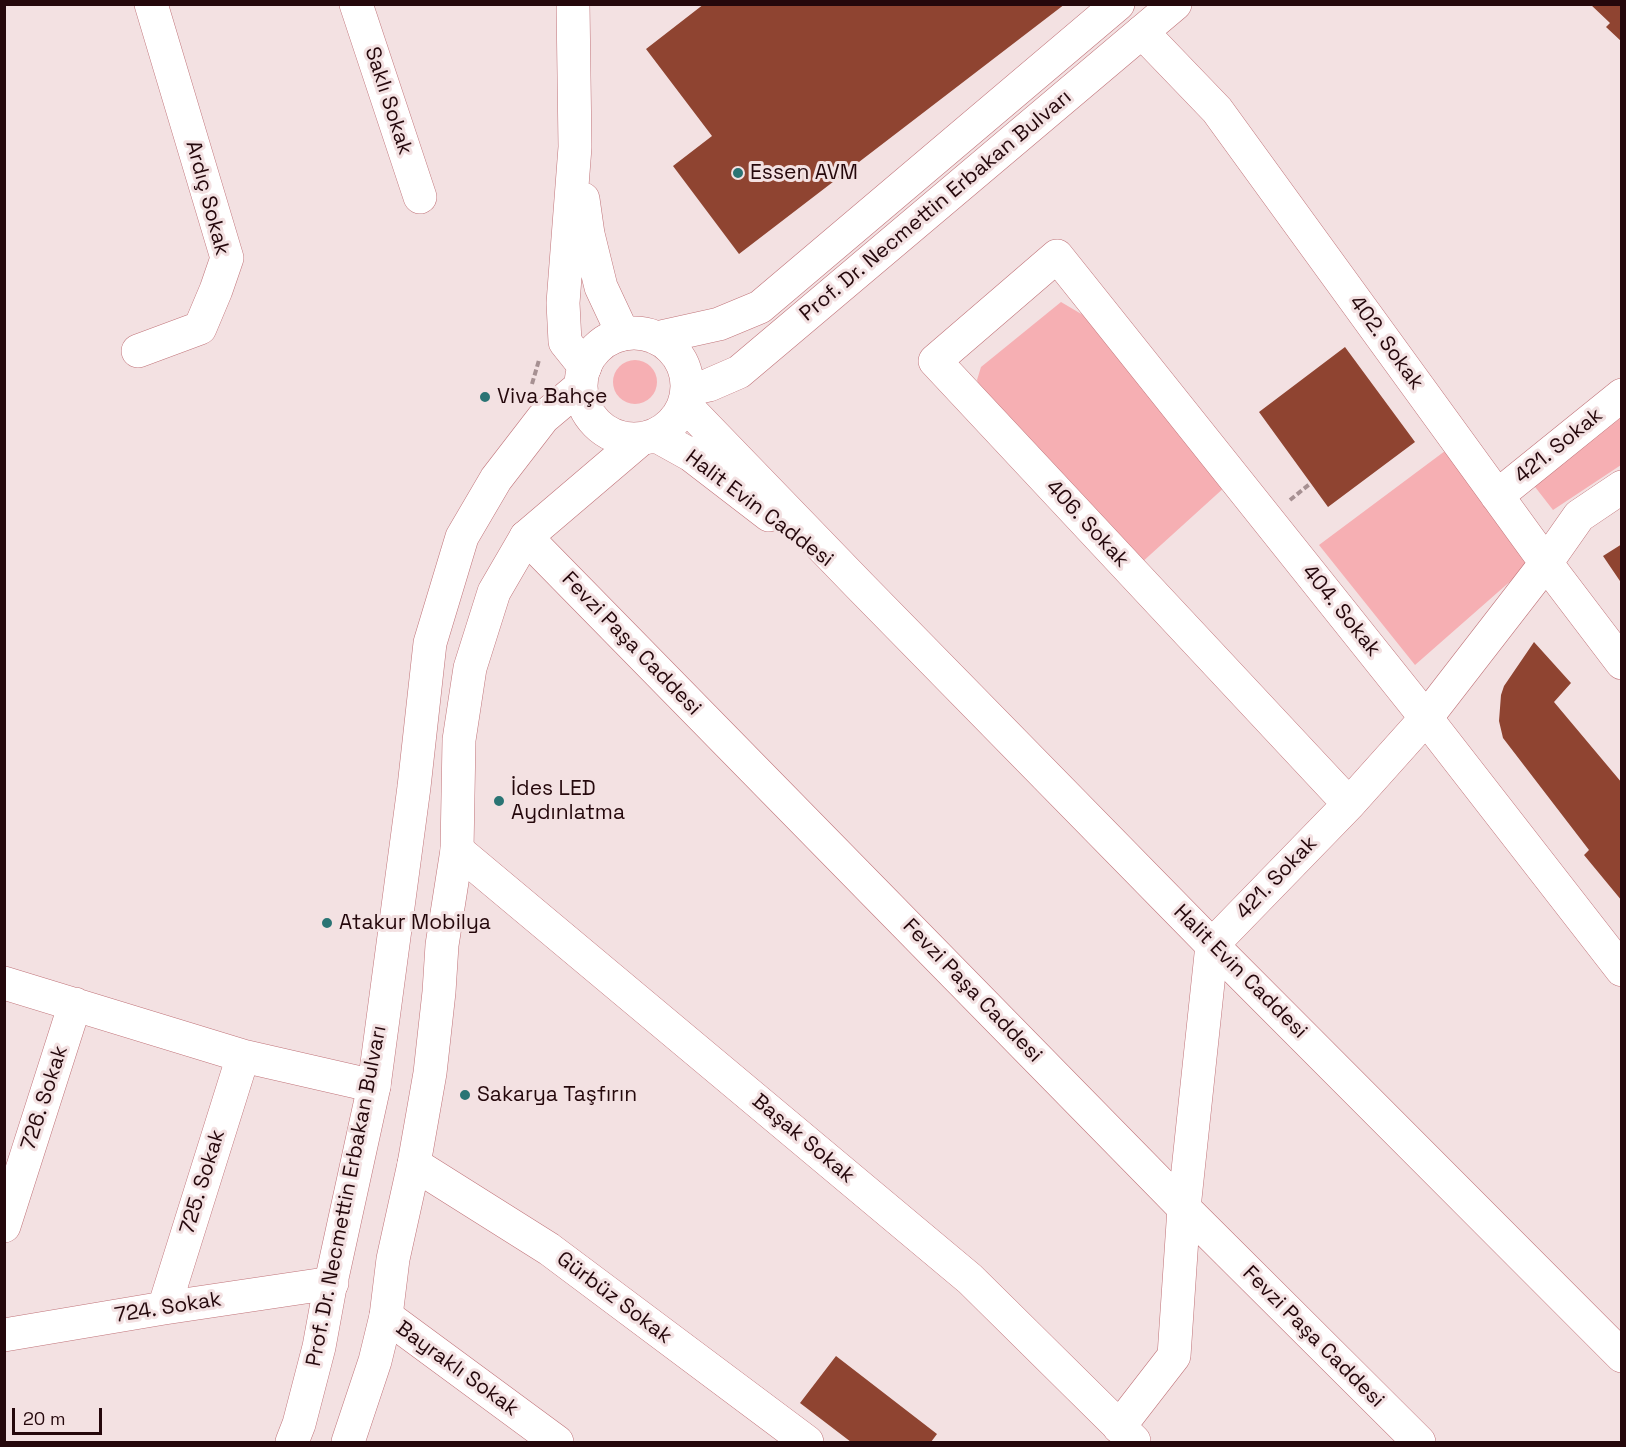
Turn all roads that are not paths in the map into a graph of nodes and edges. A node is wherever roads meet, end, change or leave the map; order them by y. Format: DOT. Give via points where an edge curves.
graph roads {
  1 [pos="151,4"];
  2 [pos="356,4"];
  3 [pos="573,4"];
  4 [pos="1118,4"];
  5 [pos="1175,4"];
  6 [pos="1142,32"];
  7 [pos="575,147"];
  8 [pos="420,197"];
  9 [pos="1057,256"];
  10 [pos="623,334"];
  11 [pos="656,338"];
  12 [pos="138,351"];
  13 [pos="583,377"];
  14 [pos="1622,395"];
  15 [pos="686,397"];
  16 [pos="648,437"];
  17 [pos="1622,487"];
  18 [pos="1497,496"];
  19 [pos="526,537"];
  20 [pos="1546,563"];
  21 [pos="860,586"];
  22 [pos="1622,663"];
  23 [pos="1426,718"];
  24 [pos="1349,804"];
  25 [pos="457,850"];
  26 [pos="1212,945"];
  27 [pos="1622,970"];
  28 [pos="4,983"];
  29 [pos="75,1004"];
  30 [pos="243,1056"];
  31 [pos="374,1086"];
  32 [pos="414,1164"];
  33 [pos="1184,1208"];
  34 [pos="4,1226"];
  35 [pos="332,1283"];
  36 [pos="164,1308"];
  37 [pos="386,1316"];
  38 [pos="4,1335"];
  39 [pos="1622,1356"];
  40 [pos="1127,1435"];
  41 [pos="292,1443"];
  42 [pos="348,1443"];
  43 [pos="556,1443"];
  44 [pos="807,1443"];
  45 [pos="1419,1443"];
  1 -- 12 [label="street, Ardıç Sokak" via="226,258 200,328"];
  2 -- 8 [label="street, Saklı Sokak"];
  3 -- 7 [label="street"];
  4 -- 11 [label="street, Prof. Dr. Necmettin Erbakan Bulvarı" via="760,307 719,324"];
  5 -- 6 [label="street, Prof. Dr. Necmettin Erbakan Bulvarı"];
  6 -- 15 [label="street, Prof. Dr. Necmettin Erbakan Bulvarı" via="739,372"];
  6 -- 18 [label="street, 402. Sokak" via="1217,110"];
  7 -- 10 [label="street" via="588,234 602,286"];
  7 -- 13 [label="street" via="562,303 565,342"];
  9 -- 23 [label="street, 404. Sokak"];
  9 -- 24 [label="street, 406. Sokak" via="935,361"];
  10 -- 11 [label="street" via="640,333"];
  10 -- 13 [label="street" via="600,346 591,356"];
  11 -- 15 [label="street" via="680,359 686,374"];
  13 -- 16 [label="street" via="584,404 593,420 606,432 623,438"];
  13 -- 31 [label="street, Prof. Dr. Necmettin Erbakan Bulvarı" via="543,418 496,479 462,537 430,643"];
  14 -- 18 [label="street, 421. Sokak"];
  15 -- 16 [label="street" via="678,417 668,428"];
  15 -- 21 [label="street, Halit Evin Caddesi"];
  16 -- 19 [label="street"];
  16 -- 21 [label="street, Halit Evin Caddesi" via="692,454"];
  17 -- 20 [label="street, 421. Sokak" via="1579,516"];
  18 -- 20 [label="street, 402. Sokak"];
  19 -- 25 [label="street" via="494,592 470,668 459,740"];
  19 -- 33 [label="street, Fevzi Paşa Caddesi"];
  20 -- 22 [label="street, 402. Sokak"];
  20 -- 23 [label="street, 421. Sokak"];
  21 -- 26 [label="street, Halit Evin Caddesi"];
  23 -- 24 [label="street, 421. Sokak"];
  23 -- 27 [label="street, 404. Sokak"];
  24 -- 26 [label="street, 421. Sokak"];
  25 -- 32 [label="street" via="442,945 430,1073"];
  25 -- 40 [label="street, Başak Sokak" via="970,1279"];
  26 -- 33 [label="street"];
  26 -- 39 [label="street, Halit Evin Caddesi"];
  28 -- 29 [label="street"];
  29 -- 30 [label="street"];
  29 -- 34 [label="street, 726. Sokak"];
  30 -- 31 [label="street"];
  30 -- 36 [label="street, 725. Sokak"];
  31 -- 35 [label="street, Prof. Dr. Necmettin Erbakan Bulvarı"];
  32 -- 37 [label="street" via="393,1259"];
  32 -- 44 [label="street, Gürbüz Sokak" via="549,1249"];
  33 -- 40 [label="street" via="1174,1356"];
  33 -- 45 [label="street, Fevzi Paşa Caddesi"];
  35 -- 36 [label="street, 724. Sokak"];
  35 -- 41 [label="street, Prof. Dr. Necmettin Erbakan Bulvarı"];
  36 -- 38 [label="street, 724. Sokak"];
  37 -- 42 [label="street"];
  37 -- 43 [label="street, Bayraklı Sokak"];
}
